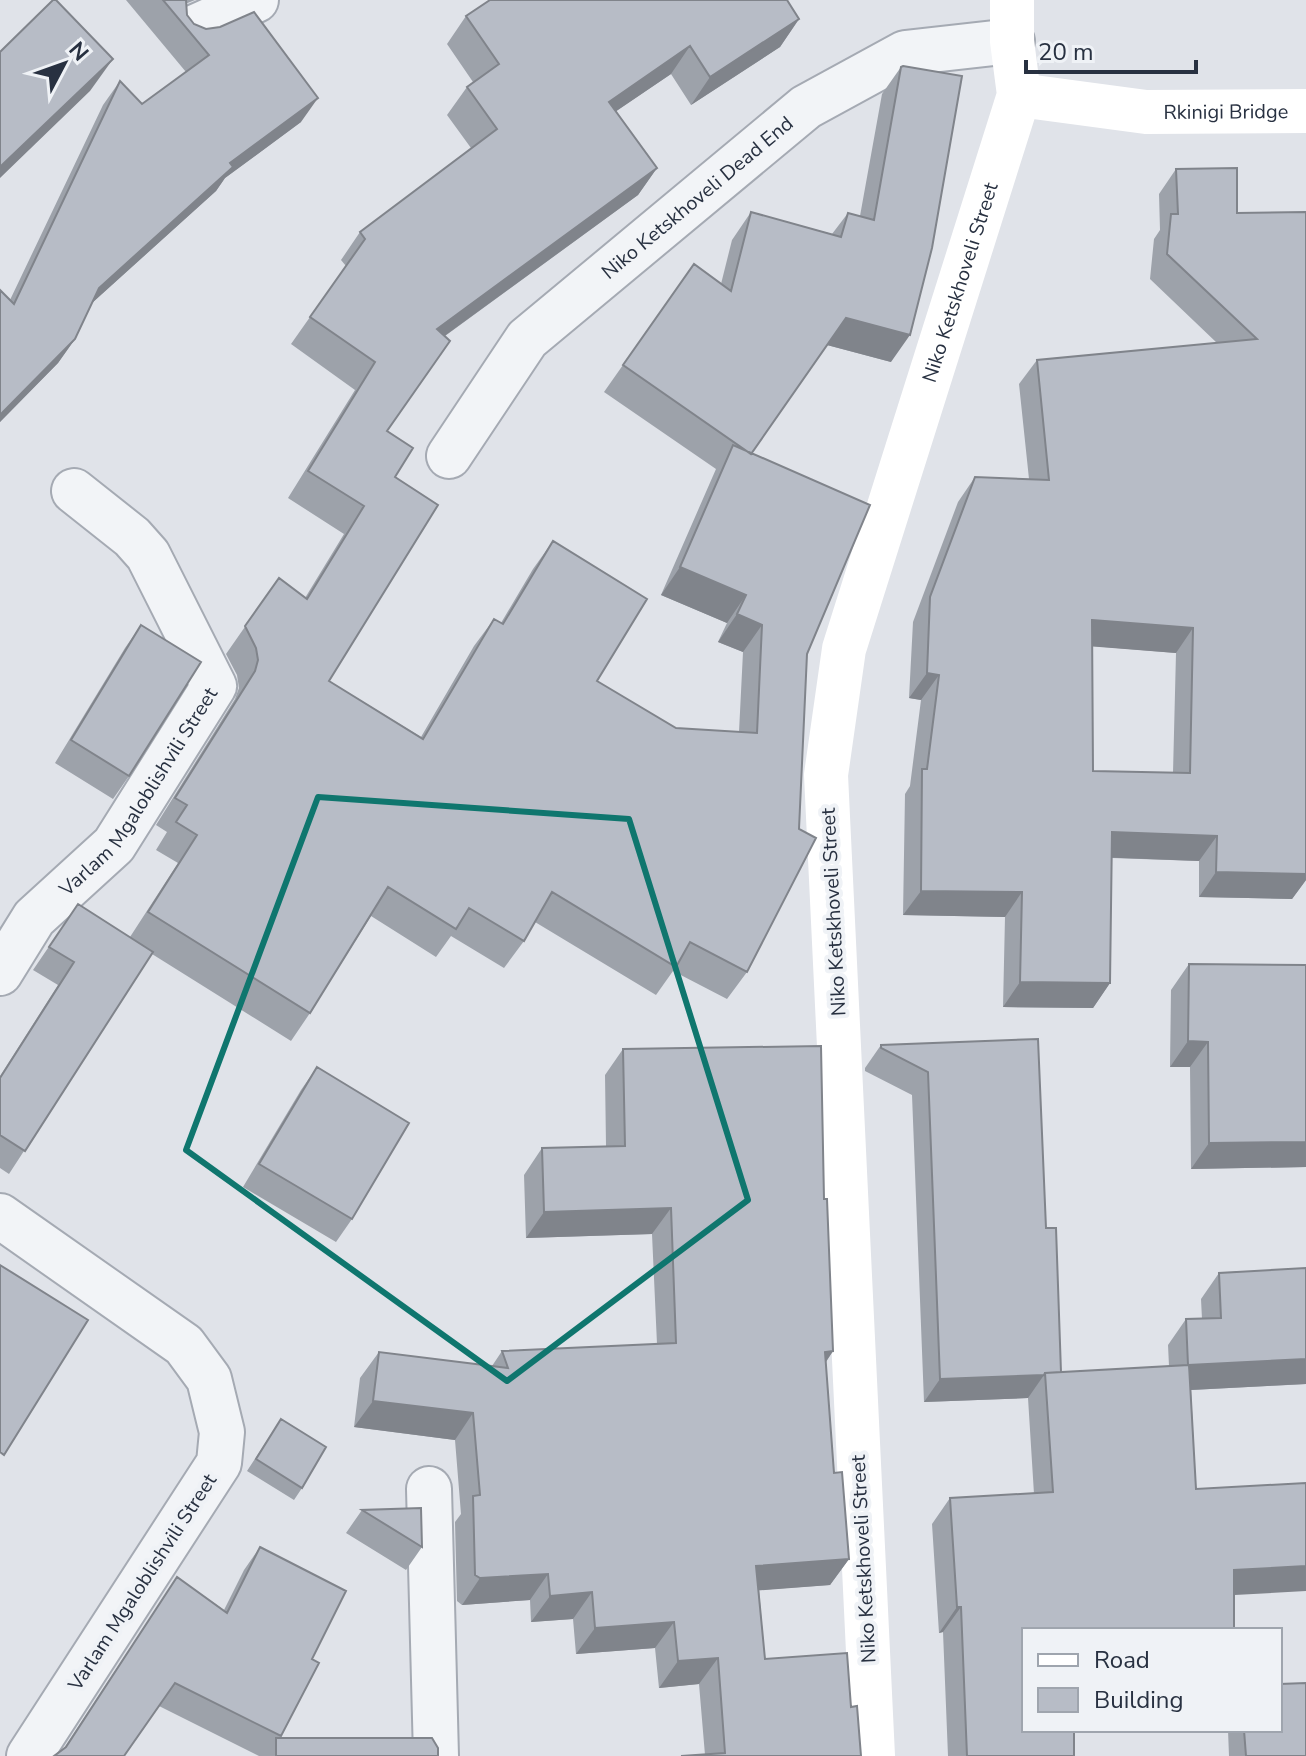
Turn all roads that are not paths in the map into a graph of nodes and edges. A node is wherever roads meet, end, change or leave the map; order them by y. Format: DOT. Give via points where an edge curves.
graph roads {
  1 [pos="256,0"];
  2 [pos="1012,20"];
  3 [pos="193,28"];
  4 [pos="1019,95"];
  5 [pos="1306,111"];
  6 [pos="449,456"];
  7 [pos="74,491"];
  8 [pos="0,973"];
  9 [pos="0,1216"];
  10 [pos="429,1489"];
  11 [pos="29,1756"];
  12 [pos="436,1756"];
  13 [pos="873,1756"];
  1 -- 3 [label="street"];
  2 -- 4 [label="main road, Niko Ketskhoveli Street"];
  2 -- 6 [label="street, Niko Ketskhoveli Dead End" via="905,53 806,107 527,339"];
  4 -- 5 [label="main road, Rkinigi Bridge" via="1146,112"];
  4 -- 13 [label="main road, Niko Ketskhoveli Street" via="844,649 826,775"];
  7 -- 8 [label="street, Varlam Mgaloblishvili Street" via="148,555 214,686 114,845 34,918"];
  9 -- 11 [label="street, Varlam Mgaloblishvili Street" via="184,1345 209,1379 222,1432 219,1463"];
  10 -- 12 [label="street"];
}
